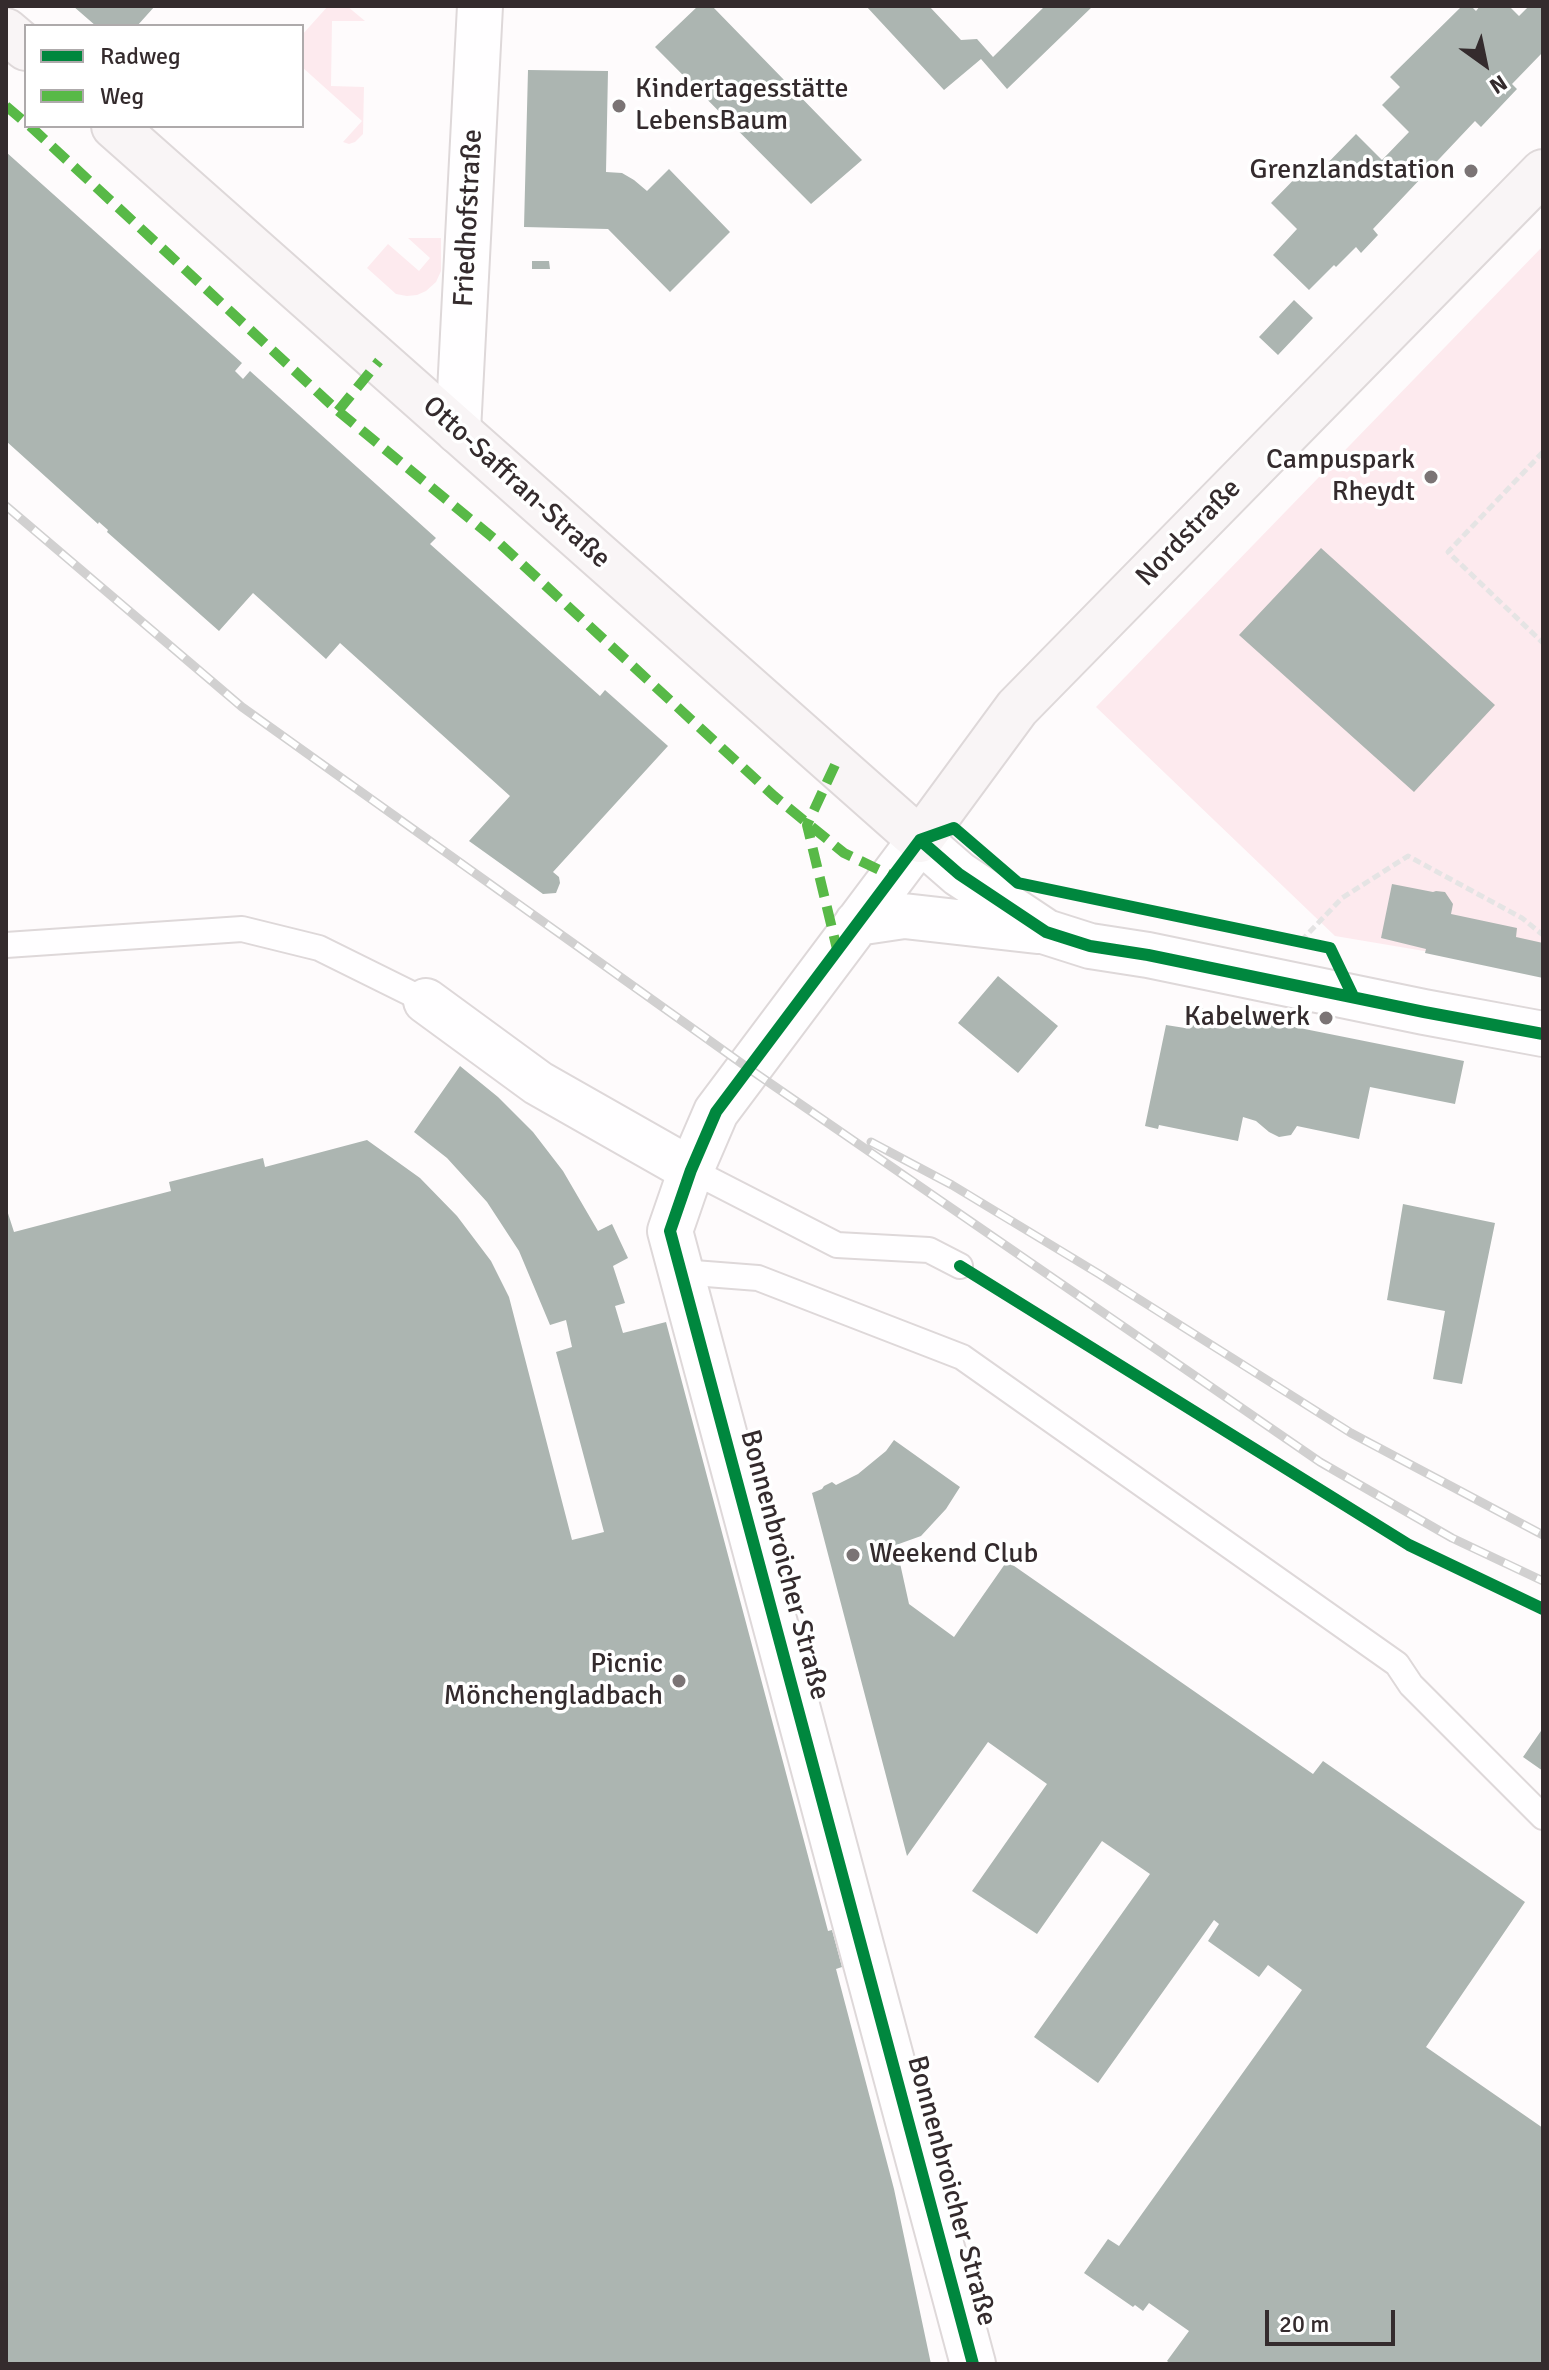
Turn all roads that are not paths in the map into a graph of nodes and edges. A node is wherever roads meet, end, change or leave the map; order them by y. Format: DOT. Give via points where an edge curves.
graph roads {
  1 [pos="480,6"];
  2 [pos="6,31"];
  3 [pos="24,46"];
  4 [pos="116,128"];
  5 [pos="1543,172"];
  6 [pos="458,431"];
  7 [pos="920,840"];
  8 [pos="857,923"];
  9 [pos="1046,932"];
  10 [pos="6,945"];
  11 [pos="426,1001"];
  12 [pos="1543,1034"];
  13 [pos="691,1170"];
  14 [pos="960,1266"];
  15 [pos="681,1272"];
  16 [pos="1543,1817"];
  17 [pos="973,2364"];
  1 -- 6 [label="street, Friedhofstraße"];
  2 -- 3 [label="main road"];
  4 -- 6 [label="main road, Otto-Saffran-Straße"];
  5 -- 7 [label="main road, Nordstraße" via="1017,708"];
  6 -- 7 [label="main road, Otto-Saffran-Straße"];
  7 -- 8 [label="street, Bonnenbroicher Straße"];
  7 -- 9 [label="street" via="959,874"];
  8 -- 9 [label="street" via="904,916"];
  8 -- 13 [label="street, Bonnenbroicher Straße" via="716,1112"];
  9 -- 12 [label="street" via="1090,946"];
  10 -- 11 [label="lane" via="242,929 319,948"];
  11 -- 13 [label="street" via="538,1083"];
  13 -- 14 [label="lane" via="837,1245 929,1250"];
  13 -- 15 [label="street, Bonnenbroicher Straße" via="670,1231"];
  15 -- 16 [label="lane" via="758,1278 962,1357 1397,1664 1411,1685"];
  15 -- 17 [label="street, Bonnenbroicher Straße"];
}
